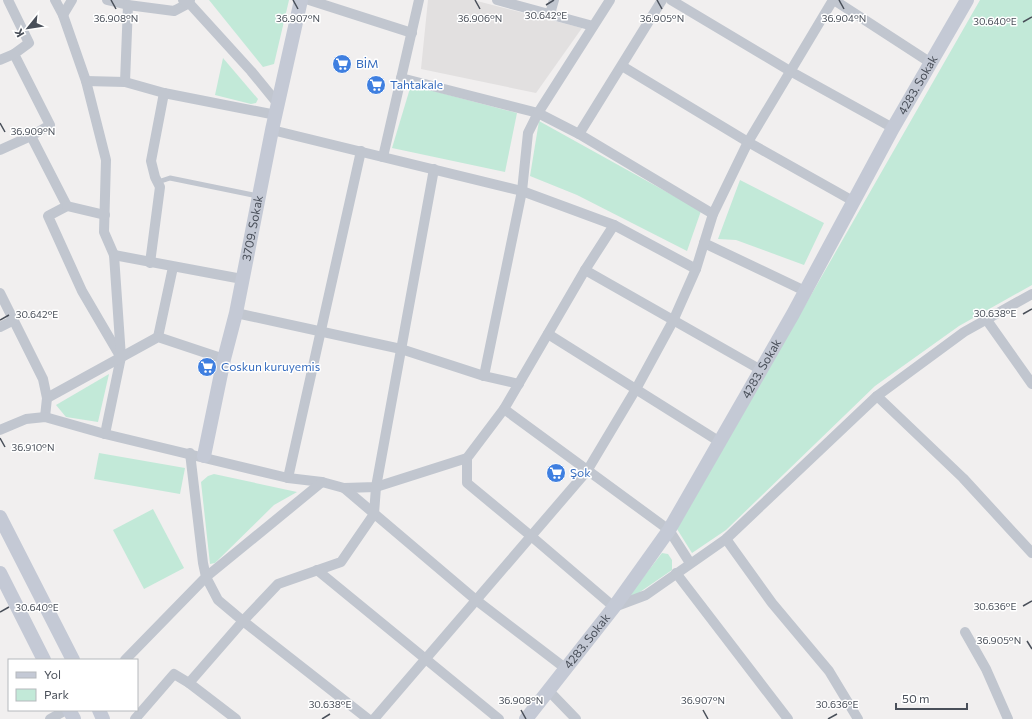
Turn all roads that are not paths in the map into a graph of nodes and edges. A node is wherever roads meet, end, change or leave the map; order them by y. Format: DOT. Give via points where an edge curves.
graph roads {
  1 [pos="8,0"];
  2 [pos="55,0"];
  3 [pos="72,0"];
  4 [pos="112,0"];
  5 [pos="301,0"];
  6 [pos="309,0"];
  7 [pos="419,0"];
  8 [pos="497,0"];
  9 [pos="554,0"];
  10 [pos="610,0"];
  11 [pos="662,0"];
  12 [pos="671,0"];
  13 [pos="833,0"];
  14 [pos="967,0"];
  15 [pos="187,1"];
  16 [pos="128,5"];
  17 [pos="550,14"];
  18 [pos="62,15"];
  19 [pos="593,26"];
  20 [pos="412,33"];
  21 [pos="14,54"];
  22 [pos="0,60"];
  23 [pos="931,63"];
  24 [pos="622,66"];
  25 [pos="790,71"];
  26 [pos="401,78"];
  27 [pos="86,82"];
  28 [pos="125,82"];
  29 [pos="164,92"];
  30 [pos="277,109"];
  31 [pos="538,113"];
  32 [pos="893,128"];
  33 [pos="272,130"];
  34 [pos="579,134"];
  35 [pos="31,136"];
  36 [pos="748,142"];
  37 [pos="0,150"];
  38 [pos="361,152"];
  39 [pos="383,157"];
  40 [pos="434,169"];
  41 [pos="158,182"];
  42 [pos="522,191"];
  43 [pos="259,196"];
  44 [pos="853,201"];
  45 [pos="67,206"];
  46 [pos="713,214"];
  47 [pos="105,215"];
  48 [pos="614,225"];
  49 [pos="704,243"];
  50 [pos="114,256"];
  51 [pos="150,263"];
  52 [pos="173,267"];
  53 [pos="696,269"];
  54 [pos="584,270"];
  55 [pos="242,279"];
  56 [pos="805,291"];
  57 [pos="0,293"];
  58 [pos="1032,294"];
  59 [pos="236,313"];
  60 [pos="14,320"];
  61 [pos="986,320"];
  62 [pos="673,321"];
  63 [pos="0,327"];
  64 [pos="320,332"];
  65 [pos="548,334"];
  66 [pos="158,337"];
  67 [pos="401,349"];
  68 [pos="121,357"];
  69 [pos="224,359"];
  70 [pos="761,370"];
  71 [pos="484,376"];
  72 [pos="519,384"];
  73 [pos="1032,384"];
  74 [pos="636,389"];
  75 [pos="877,396"];
  76 [pos="47,398"];
  77 [pos="504,409"];
  78 [pos="46,417"];
  79 [pos="0,430"];
  80 [pos="105,434"];
  81 [pos="720,442"];
  82 [pos="190,453"];
  83 [pos="204,456"];
  84 [pos="467,458"];
  85 [pos="587,471"];
  86 [pos="288,478"];
  87 [pos="322,482"];
  88 [pos="376,487"];
  89 [pos="344,488"];
  90 [pos="374,514"];
  91 [pos="0,517"];
  92 [pos="669,530"];
  93 [pos="532,536"];
  94 [pos="726,539"];
  95 [pos="1032,553"];
  96 [pos="690,563"];
  97 [pos="317,570"];
  98 [pos="0,573"];
  99 [pos="676,573"];
  100 [pos="206,577"];
  101 [pos="476,600"];
  102 [pos="614,607"];
  103 [pos="243,621"];
  104 [pos="965,632"];
  105 [pos="43,659"];
  106 [pos="72,659"];
  107 [pos="126,659"];
  108 [pos="425,660"];
  109 [pos="565,668"];
  110 [pos="189,683"];
  111 [pos="548,690"];
  112 [pos="64,711"];
  113 [pos="50,719"];
  114 [pos="135,719"];
  115 [pos="236,719"];
  116 [pos="368,719"];
  117 [pos="374,719"];
  118 [pos="499,719"];
  119 [pos="526,719"];
  120 [pos="576,719"];
  121 [pos="788,719"];
  122 [pos="858,719"];
  123 [pos="1008,719"];
  1 -- 21 [label="street" via="29,42"];
  2 -- 18 [label="street"];
  3 -- 18 [label="street"];
  4 -- 16 [label="street"];
  5 -- 30 [label="street, 3709. Sokak"];
  6 -- 20 [label="street"];
  7 -- 20 [label="street"];
  8 -- 17 [label="street"];
  9 -- 17 [label="street"];
  10 -- 19 [label="street"];
  11 -- 24 [label="street"];
  12 -- 25 [label="street"];
  13 -- 23 [label="street"];
  13 -- 25 [label="street"];
  14 -- 23 [label="street, 4283. Sokak"];
  15 -- 16 [label="street" via="174,11"];
  15 -- 30 [label="street" via="252,71"];
  16 -- 28 [label="street"];
  17 -- 19 [label="street"];
  18 -- 27 [label="street"];
  19 -- 31 [label="street"];
  20 -- 26 [label="street"];
  21 -- 22 [label="street"];
  21 -- 35 [label="street" via="50,125"];
  23 -- 32 [label="street, 4283. Sokak"];
  24 -- 34 [label="street"];
  24 -- 36 [label="street"];
  25 -- 32 [label="street"];
  25 -- 36 [label="street"];
  26 -- 31 [label="street"];
  26 -- 39 [label="street"];
  27 -- 28 [label="street"];
  27 -- 47 [label="street" via="106,160"];
  28 -- 29 [label="street"];
  29 -- 30 [label="street"];
  29 -- 41 [label="street" via="151,161"];
  30 -- 33 [label="street, 3709. Sokak"];
  31 -- 34 [label="street"];
  31 -- 42 [label="street" via="528,132"];
  32 -- 44 [label="street, 4283. Sokak"];
  33 -- 38 [label="street"];
  33 -- 43 [label="street, 3709. Sokak"];
  34 -- 46 [label="street"];
  35 -- 37 [label="street"];
  35 -- 45 [label="street"];
  36 -- 44 [label="street"];
  36 -- 46 [label="street"];
  38 -- 39 [label="street"];
  38 -- 64 [label="street"];
  39 -- 40 [label="street"];
  40 -- 42 [label="street"];
  40 -- 67 [label="street"];
  41 -- 43 [label="lane" via="170,178"];
  41 -- 51 [label="street" via="160,187"];
  42 -- 48 [label="street"];
  42 -- 71 [label="street"];
  43 -- 55 [label="street, 3709. Sokak"];
  44 -- 56 [label="street, 4283. Sokak"];
  45 -- 47 [label="street"];
  45 -- 68 [label="street" via="48,216 82,291"];
  46 -- 49 [label="street"];
  47 -- 50 [label="street" via="104,232"];
  48 -- 53 [label="street"];
  48 -- 54 [label="street"];
  49 -- 53 [label="street"];
  49 -- 56 [label="street"];
  50 -- 51 [label="street"];
  50 -- 68 [label="street"];
  51 -- 52 [label="street"];
  52 -- 55 [label="street"];
  52 -- 66 [label="street"];
  53 -- 62 [label="street"];
  54 -- 62 [label="street"];
  54 -- 65 [label="street"];
  55 -- 59 [label="street, 3709. Sokak"];
  56 -- 70 [label="street, 4283. Sokak"];
  57 -- 60 [label="street"];
  58 -- 61 [label="street"];
  59 -- 64 [label="street"];
  59 -- 69 [label="street, 3709. Sokak"];
  60 -- 63 [label="street"];
  60 -- 76 [label="street" via="43,379"];
  61 -- 73 [label="street"];
  61 -- 75 [label="street" via="964,332"];
  62 -- 70 [label="street"];
  62 -- 74 [label="street"];
  64 -- 67 [label="street"];
  64 -- 86 [label="street"];
  65 -- 72 [label="street"];
  65 -- 74 [label="street"];
  66 -- 68 [label="street"];
  66 -- 69 [label="street"];
  67 -- 71 [label="street"];
  67 -- 88 [label="street"];
  68 -- 76 [label="street"];
  68 -- 80 [label="street"];
  69 -- 83 [label="street, 3709. Sokak"];
  70 -- 81 [label="street, 4283. Sokak"];
  71 -- 72 [label="street"];
  72 -- 77 [label="street"];
  74 -- 81 [label="street"];
  74 -- 85 [label="street"];
  75 -- 94 [label="street"];
  75 -- 95 [label="street" via="963,478"];
  76 -- 78 [label="street"];
  77 -- 84 [label="street"];
  77 -- 85 [label="street"];
  78 -- 79 [label="street" via="26,419"];
  78 -- 80 [label="street"];
  80 -- 82 [label="street"];
  81 -- 92 [label="street, 4283. Sokak"];
  82 -- 83 [label="street"];
  82 -- 100 [label="street"];
  83 -- 86 [label="street"];
  84 -- 88 [label="street"];
  84 -- 93 [label="street" via="467,483"];
  85 -- 92 [label="street"];
  85 -- 93 [label="street"];
  86 -- 87 [label="street"];
  87 -- 89 [label="street"];
  87 -- 100 [label="street"];
  88 -- 89 [label="street"];
  88 -- 90 [label="street"];
  89 -- 90 [label="street"];
  90 -- 97 [label="street" via="341,562"];
  90 -- 101 [label="street"];
  91 -- 106 [label="street"];
  92 -- 96 [label="street"];
  92 -- 102 [label="street, 4283. Sokak"];
  93 -- 101 [label="street"];
  93 -- 102 [label="street"];
  94 -- 96 [label="street"];
  94 -- 122 [label="street" via="772,603 829,671"];
  96 -- 99 [label="street"];
  97 -- 103 [label="street" via="278,584"];
  97 -- 108 [label="street"];
  98 -- 105 [label="street"];
  99 -- 102 [label="street" via="646,595"];
  99 -- 121 [label="street"];
  100 -- 103 [label="street" via="218,600"];
  100 -- 107 [label="street"];
  101 -- 108 [label="street"];
  101 -- 109 [label="street"];
  102 -- 109 [label="street, 4283. Sokak"];
  103 -- 110 [label="street"];
  103 -- 116 [label="street"];
  104 -- 123 [label="street" via="986,669"];
  108 -- 117 [label="street"];
  108 -- 118 [label="street"];
  109 -- 111 [label="street, 4283. Sokak"];
  110 -- 114 [label="street" via="174,674"];
  110 -- 115 [label="street"];
  111 -- 119 [label="street, 4283. Sokak"];
  111 -- 120 [label="street"];
  112 -- 113 [label="street"];
}
